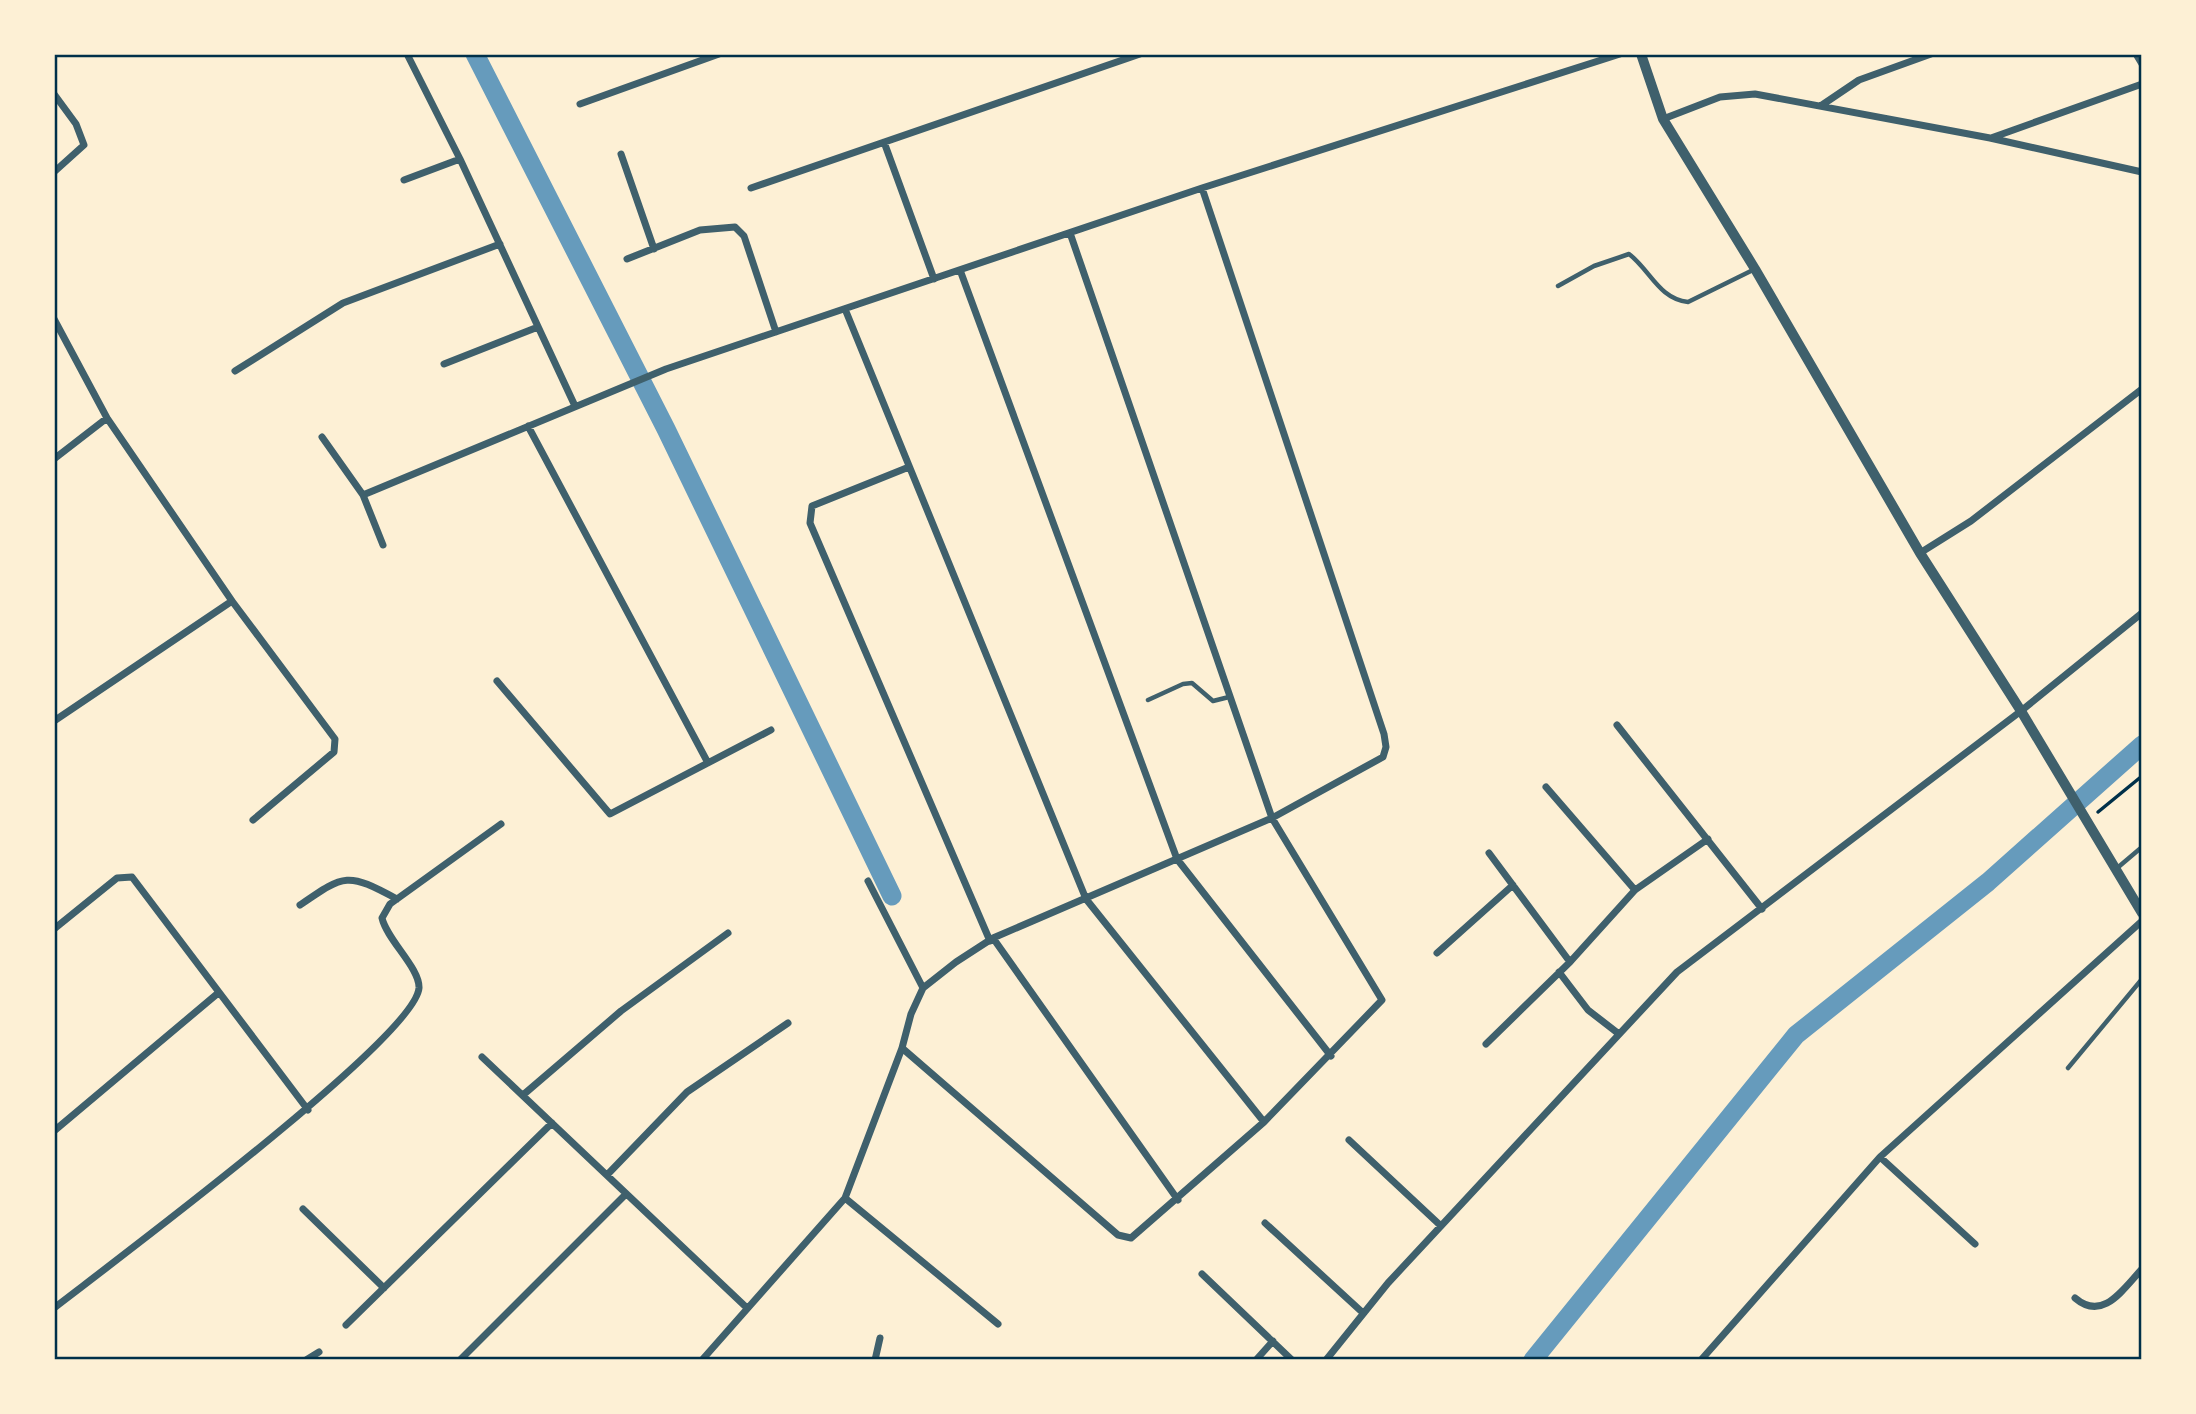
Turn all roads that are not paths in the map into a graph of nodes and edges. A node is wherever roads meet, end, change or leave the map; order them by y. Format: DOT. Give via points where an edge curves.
graph roads {
  1 [pos="407,54"];
  2 [pos="719,54"];
  3 [pos="1140,54"];
  4 [pos="1620,54"];
  5 [pos="1641,54"];
  6 [pos="1931,54"];
  7 [pos="2136,54"];
  8 [pos="2142,64"];
  9 [pos="2142,84"];
  10 [pos="54,94"];
  11 [pos="580,104"];
  12 [pos="1822,105"];
  13 [pos="1663,119"];
  14 [pos="1990,138"];
  15 [pos="884,142"];
  16 [pos="621,154"];
  17 [pos="460,159"];
  18 [pos="54,172"];
  19 [pos="2142,172"];
  20 [pos="404,180"];
  21 [pos="751,188"];
  22 [pos="1202,188"];
  23 [pos="1070,233"];
  24 [pos="500,244"];
  25 [pos="654,248"];
  26 [pos="627,260"];
  27 [pos="1755,269"];
  28 [pos="960,270"];
  29 [pos="934,279"];
  30 [pos="1558,286"];
  31 [pos="845,309"];
  32 [pos="54,319"];
  33 [pos="538,327"];
  34 [pos="776,332"];
  35 [pos="444,364"];
  36 [pos="235,371"];
  37 [pos="2142,390"];
  38 [pos="575,406"];
  39 [pos="107,418"];
  40 [pos="528,426"];
  41 [pos="322,437"];
  42 [pos="54,459"];
  43 [pos="909,467"];
  44 [pos="363,495"];
  45 [pos="383,545"];
  46 [pos="1920,553"];
  47 [pos="232,601"];
  48 [pos="2142,613"];
  49 [pos="497,681"];
  50 [pos="1230,697"];
  51 [pos="1149,700"];
  52 [pos="2021,711"];
  53 [pos="54,721"];
  54 [pos="1617,725"];
  55 [pos="771,730"];
  56 [pos="708,763"];
  57 [pos="1545,787"];
  58 [pos="1272,818"];
  59 [pos="253,820"];
  60 [pos="501,824"];
  61 [pos="1708,839"];
  62 [pos="2142,846"];
  63 [pos="1489,853"];
  64 [pos="1177,859"];
  65 [pos="2115,870"];
  66 [pos="868,881"];
  67 [pos="1513,885"];
  68 [pos="1635,890"];
  69 [pos="397,899"];
  70 [pos="1086,899"];
  71 [pos="300,905"];
  72 [pos="1762,909"];
  73 [pos="2142,913"];
  74 [pos="2142,921"];
  75 [pos="54,929"];
  76 [pos="728,933"];
  77 [pos="991,940"];
  78 [pos="1437,953"];
  79 [pos="1570,962"];
  80 [pos="1559,972"];
  81 [pos="2142,979"];
  82 [pos="923,988"];
  83 [pos="217,994"];
  84 [pos="788,1023"];
  85 [pos="1619,1034"];
  86 [pos="1486,1044"];
  87 [pos="902,1048"];
  88 [pos="1331,1056"];
  89 [pos="482,1057"];
  90 [pos="2068,1068"];
  91 [pos="523,1095"];
  92 [pos="308,1110"];
  93 [pos="1264,1122"];
  94 [pos="552,1123"];
  95 [pos="54,1131"];
  96 [pos="1349,1140"];
  97 [pos="1880,1157"];
  98 [pos="607,1175"];
  99 [pos="626,1194"];
  100 [pos="845,1198"];
  101 [pos="1178,1200"];
  102 [pos="303,1209"];
  103 [pos="1265,1223"];
  104 [pos="1441,1226"];
  105 [pos="1975,1244"];
  106 [pos="2142,1269"];
  107 [pos="1202,1274"];
  108 [pos="384,1288"];
  109 [pos="2075,1298"];
  110 [pos="54,1308"];
  111 [pos="747,1308"];
  112 [pos="1362,1312"];
  113 [pos="998,1324"];
  114 [pos="346,1325"];
  115 [pos="880,1338"];
  116 [pos="1273,1341"];
  117 [pos="319,1352"];
  118 [pos="306,1360"];
  119 [pos="460,1360"];
  120 [pos="702,1360"];
  121 [pos="875,1360"];
  122 [pos="1256,1360"];
  123 [pos="1292,1360"];
  124 [pos="1326,1360"];
  125 [pos="1702,1360"];
  1 -- 17 [label="street"];
  2 -- 11 [label="street"];
  3 -- 15 [label="street"];
  4 -- 22 [label="street"];
  5 -- 13 [label="street"];
  6 -- 12 [label="street" via="1860,80"];
  7 -- 8 [label="street"];
  9 -- 14 [label="street"];
  10 -- 18 [label="street" via="76,124 84,145"];
  12 -- 13 [label="street" via="1741,94 1720,97"];
  12 -- 14 [label="street"];
  13 -- 27 [label="street"];
  14 -- 19 [label="street"];
  15 -- 21 [label="street"];
  15 -- 29 [label="street"];
  16 -- 25 [label="street"];
  17 -- 20 [label="street"];
  17 -- 24 [label="street"];
  22 -- 23 [label="street"];
  22 -- 58 [label="street" via="1386,741 1383,757"];
  23 -- 28 [label="street"];
  23 -- 50 [label="street"];
  24 -- 33 [label="street"];
  24 -- 36 [label="street" via="343,303"];
  25 -- 26 [label="street"];
  25 -- 34 [label="street" via="701,230 735,228 744,236"];
  27 -- 30 [label="lane" via="1688,302 1662,291 1629,254"];
  27 -- 46 [label="street"];
  28 -- 29 [label="street"];
  28 -- 64 [label="street"];
  29 -- 31 [label="street"];
  31 -- 34 [label="street"];
  31 -- 43 [label="street"];
  32 -- 39 [label="street"];
  33 -- 35 [label="street"];
  33 -- 38 [label="street"];
  34 -- 38 [label="street"];
  37 -- 46 [label="street" via="1971,521"];
  38 -- 40 [label="street"];
  39 -- 42 [label="street"];
  39 -- 47 [label="street"];
  40 -- 44 [label="street"];
  40 -- 56 [label="street"];
  41 -- 44 [label="street"];
  43 -- 70 [label="street"];
  43 -- 77 [label="street" via="812,506 810,523"];
  44 -- 45 [label="street"];
  46 -- 52 [label="street"];
  47 -- 53 [label="street"];
  47 -- 59 [label="street" via="336,746"];
  48 -- 52 [label="street"];
  49 -- 56 [label="street" via="610,814"];
  50 -- 51 [label="lane" via="1213,701 1192,683"];
  50 -- 58 [label="street"];
  52 -- 65 [label="street"];
  52 -- 72 [label="street"];
  54 -- 61 [label="street"];
  55 -- 56 [label="street"];
  57 -- 68 [label="street"];
  58 -- 64 [label="street"];
  58 -- 88 [label="street" via="1380,993 1378,1005"];
  60 -- 69 [label="street"];
  61 -- 68 [label="street"];
  61 -- 72 [label="street"];
  62 -- 65 [label="lane"];
  63 -- 67 [label="street"];
  64 -- 70 [label="street"];
  64 -- 88 [label="street"];
  65 -- 73 [label="street"];
  66 -- 82 [label="street"];
  67 -- 78 [label="street"];
  67 -- 79 [label="street"];
  68 -- 79 [label="street"];
  69 -- 71 [label="street" via="356,880 337,880"];
  69 -- 92 [label="street" via="382,918 384,928 419,988 412,1003 376,1043"];
  70 -- 77 [label="street"];
  70 -- 93 [label="street"];
  72 -- 85 [label="street" via="1677,972"];
  74 -- 97 [label="street"];
  75 -- 83 [label="street" via="117,878 132,877"];
  76 -- 91 [label="street" via="621,1011"];
  77 -- 82 [label="street"];
  77 -- 101 [label="street"];
  79 -- 80 [label="street"];
  80 -- 85 [label="street" via="1595,1017"];
  80 -- 86 [label="street"];
  81 -- 90 [label="lane"];
  82 -- 87 [label="street"];
  83 -- 92 [label="street"];
  83 -- 95 [label="street"];
  84 -- 98 [label="street" via="687,1092"];
  85 -- 104 [label="street"];
  87 -- 100 [label="street"];
  87 -- 101 [label="street" via="1118,1235 1138,1235"];
  88 -- 93 [label="street"];
  89 -- 91 [label="street"];
  91 -- 94 [label="street"];
  92 -- 110 [label="street"];
  93 -- 101 [label="street"];
  94 -- 98 [label="street"];
  94 -- 108 [label="street"];
  96 -- 104 [label="street"];
  97 -- 105 [label="street"];
  97 -- 125 [label="street"];
  98 -- 99 [label="street"];
  99 -- 111 [label="street"];
  99 -- 119 [label="street"];
  100 -- 111 [label="street"];
  100 -- 113 [label="street"];
  102 -- 108 [label="street"];
  103 -- 112 [label="street"];
  104 -- 112 [label="street"];
  106 -- 109 [label="street" via="2109,1304 2085,1306"];
  107 -- 116 [label="street"];
  108 -- 114 [label="street"];
  111 -- 120 [label="street"];
  112 -- 124 [label="street"];
  115 -- 121 [label="street"];
  116 -- 122 [label="street"];
  116 -- 123 [label="street"];
  117 -- 118 [label="street"];
}
